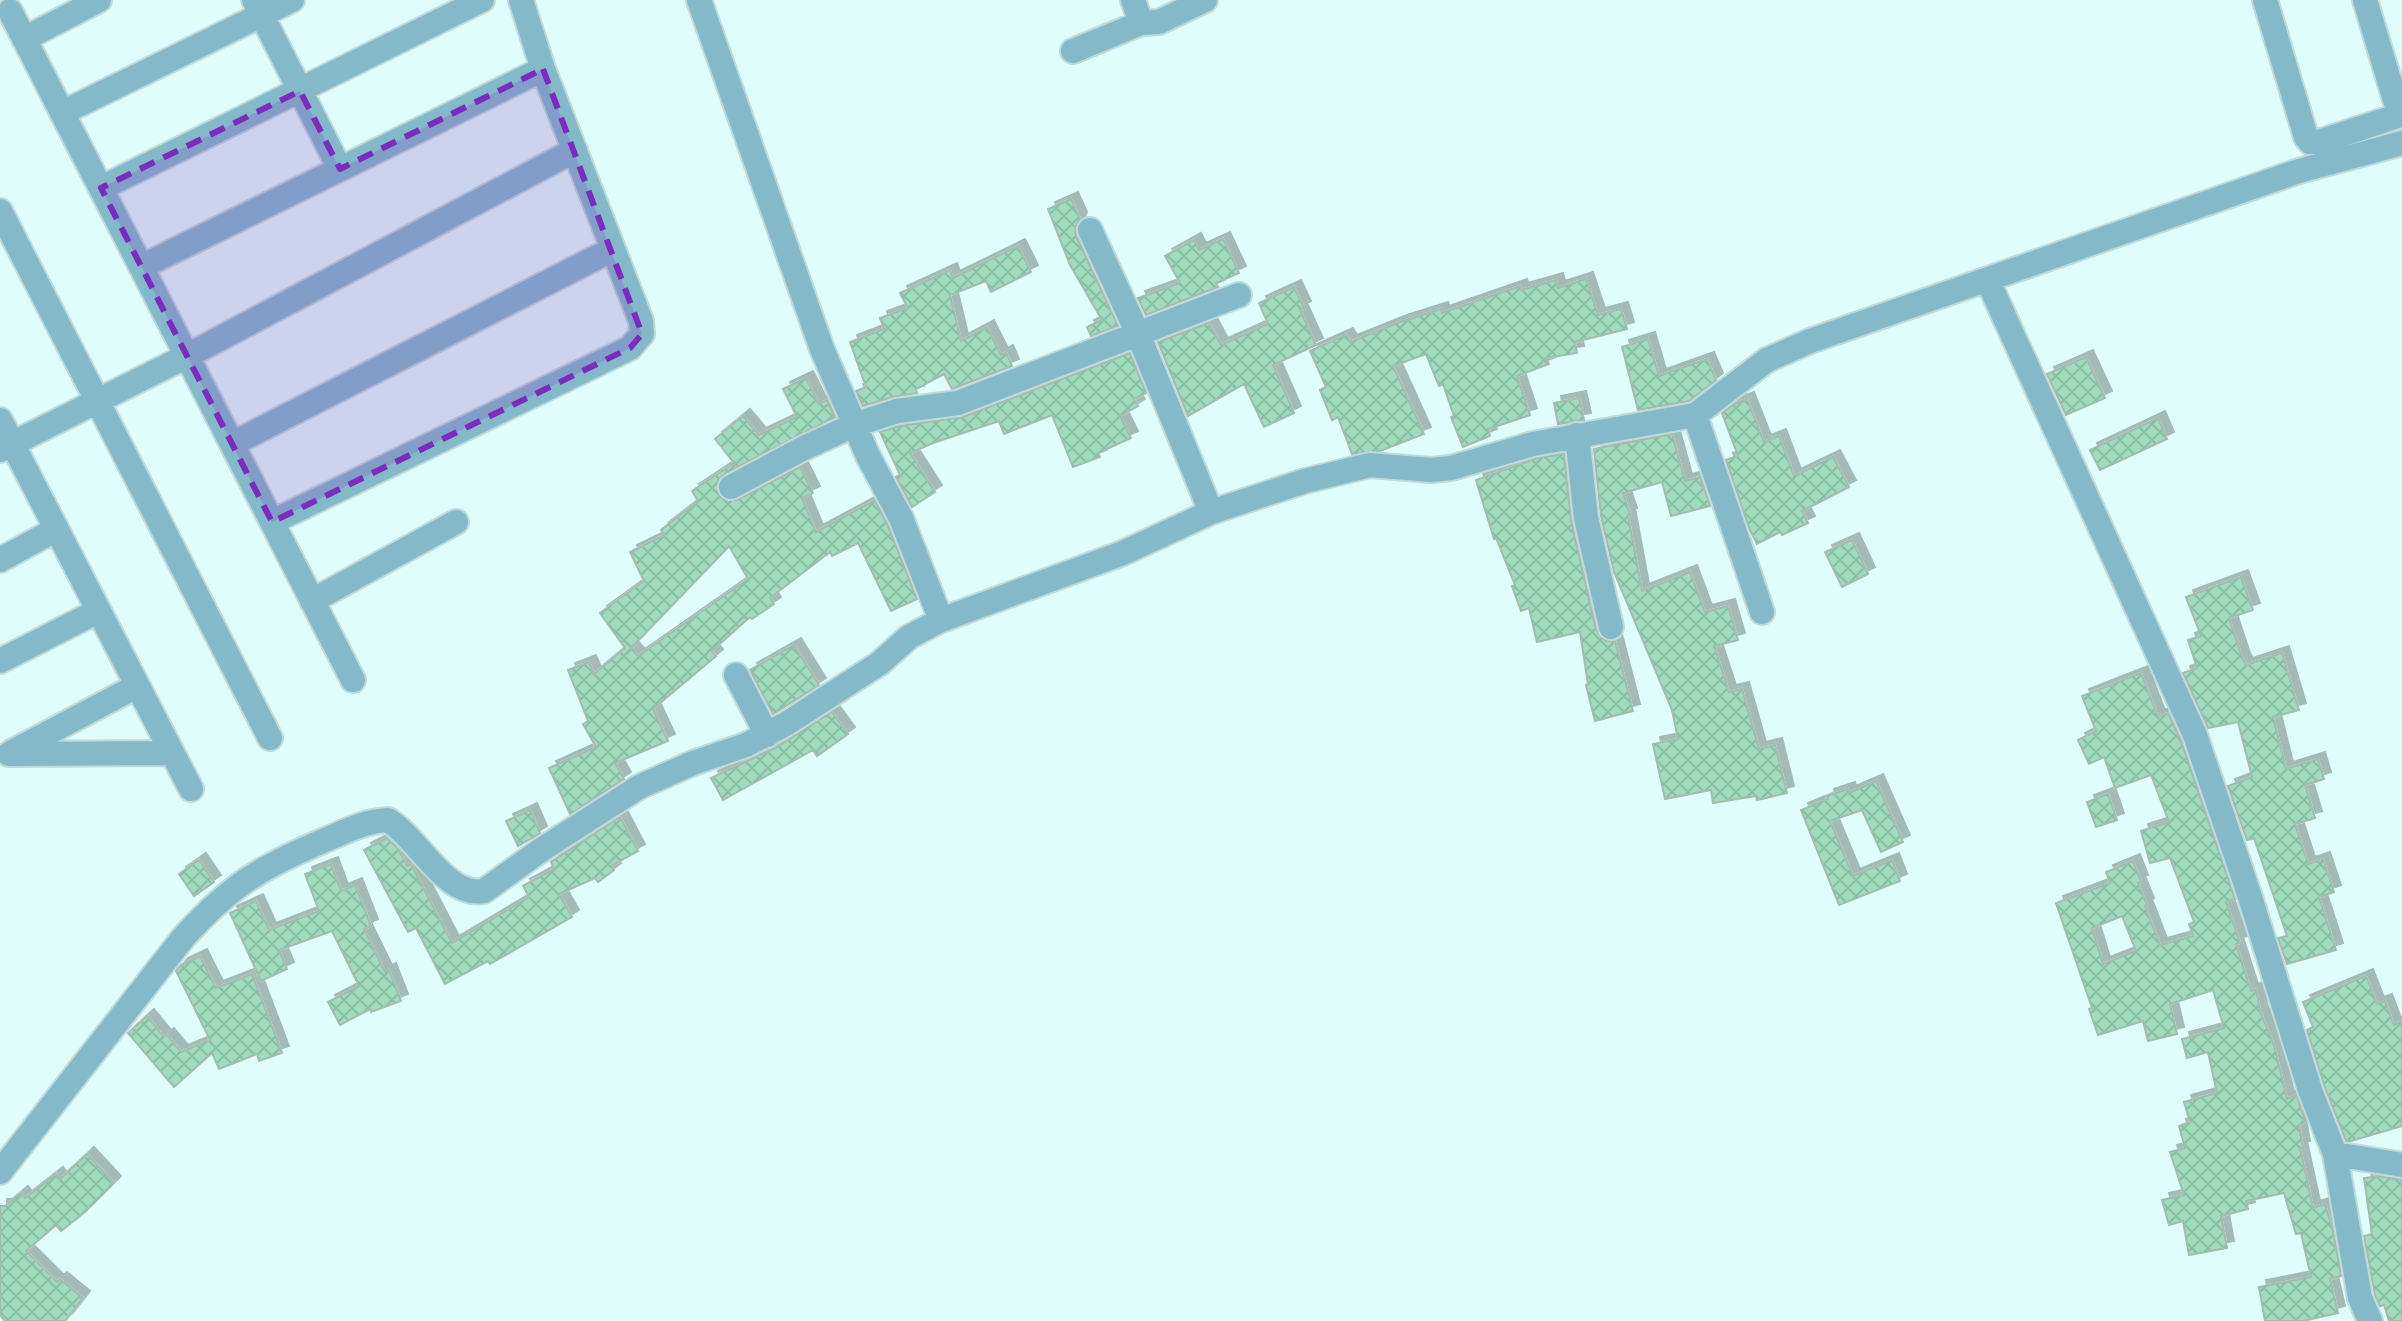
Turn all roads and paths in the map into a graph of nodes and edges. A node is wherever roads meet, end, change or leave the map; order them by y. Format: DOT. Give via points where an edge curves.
graph roads {
  1 [pos="99,0"];
  2 [pos="292,0"];
  3 [pos="482,0"];
  4 [pos="521,0"];
  5 [pos="699,0"];
  6 [pos="1133,0"];
  7 [pos="1205,0"];
  8 [pos="2265,0"];
  9 [pos="2365,0"];
  10 [pos="258,8"];
  11 [pos="12,9"];
  12 [pos="1141,23"];
  13 [pos="24,39"];
  14 [pos="1073,51"];
  15 [pos="543,69"];
  16 [pos="300,91"];
  17 [pos="62,113"];
  18 [pos="2402,143"];
  19 [pos="575,150"];
  20 [pos="340,169"];
  21 [pos="101,188"];
  22 [pos="0,211"];
  23 [pos="1090,230"];
  24 [pos="611,250"];
  25 [pos="141,267"];
  26 [pos="1988,281"];
  27 [pos="1239,295"];
  28 [pos="1138,334"];
  29 [pos="187,356"];
  30 [pos="97,401"];
  31 [pos="1695,415"];
  32 [pos="0,420"];
  33 [pos="854,425"];
  34 [pos="1577,435"];
  35 [pos="232,444"];
  36 [pos="6,447"];
  37 [pos="731,487"];
  38 [pos="1211,512"];
  39 [pos="272,522"];
  40 [pos="456,522"];
  41 [pos="55,530"];
  42 [pos="0,560"];
  43 [pos="312,601"];
  44 [pos="98,611"];
  45 [pos="1762,612"];
  46 [pos="941,620"];
  47 [pos="1611,627"];
  48 [pos="0,661"];
  49 [pos="736,675"];
  50 [pos="353,680"];
  51 [pos="137,686"];
  52 [pos="767,735"];
  53 [pos="270,738"];
  54 [pos="172,753"];
  55 [pos="4,756"];
  56 [pos="191,789"];
  57 [pos="2335,1154"];
  58 [pos="2402,1165"];
  59 [pos="0,1172"];
  60 [pos="2370,1321"];
  1 -- 13 [label="street"];
  2 -- 10 [label="street"];
  3 -- 16 [label="street"];
  4 -- 15 [label="street"];
  5 -- 33 [label="street" via="822,349"];
  6 -- 12 [label="street"];
  7 -- 12 [label="street" via="1159,22"];
  8 -- 9 [label="street" via="2306,137 2319,142 2397,116"];
  10 -- 16 [label="street"];
  10 -- 17 [label="street"];
  11 -- 13 [label="street"];
  12 -- 14 [label="street"];
  13 -- 17 [label="street"];
  15 -- 19 [label="street"];
  15 -- 20 [label="street"];
  16 -- 20 [label="street"];
  16 -- 21 [label="street"];
  17 -- 21 [label="street"];
  18 -- 26 [label="street" via="2299,171"];
  19 -- 24 [label="street"];
  19 -- 29 [label="street"];
  20 -- 25 [label="street"];
  21 -- 25 [label="street"];
  22 -- 30 [label="street"];
  23 -- 28 [label="street"];
  24 -- 35 [label="street"];
  24 -- 39 [label="street" via="641,321 642,334 630,348"];
  25 -- 29 [label="street"];
  26 -- 31 [label="street" via="1780,354"];
  26 -- 57 [label="street" via="2195,735"];
  27 -- 28 [label="street"];
  28 -- 33 [label="street" via="958,403 897,411"];
  28 -- 38 [label="street"];
  29 -- 30 [label="street"];
  29 -- 35 [label="street"];
  30 -- 36 [label="street"];
  30 -- 53 [label="street"];
  31 -- 34 [label="street"];
  31 -- 45 [label="street"];
  32 -- 36 [label="street"];
  33 -- 37 [label="street"];
  33 -- 46 [label="street" via="901,518"];
  34 -- 38 [label="street" via="1451,468 1370,465"];
  34 -- 47 [label="street" via="1586,518"];
  35 -- 39 [label="street"];
  36 -- 41 [label="street"];
  38 -- 46 [label="street" via="1123,553"];
  39 -- 43 [label="street"];
  40 -- 43 [label="street"];
  41 -- 42 [label="street"];
  41 -- 44 [label="street"];
  43 -- 50 [label="street"];
  44 -- 48 [label="street"];
  44 -- 51 [label="street"];
  46 -- 52 [label="street"];
  49 -- 52 [label="street"];
  51 -- 54 [label="street"];
  51 -- 55 [label="street"];
  52 -- 59 [label="street" via="639,787 484,891 453,885 388,820 351,829 269,863 233,887 183,938"];
  54 -- 55 [label="street"];
  54 -- 56 [label="street"];
  57 -- 58 [label="street"];
  57 -- 60 [label="street" via="2357,1287"];
}
